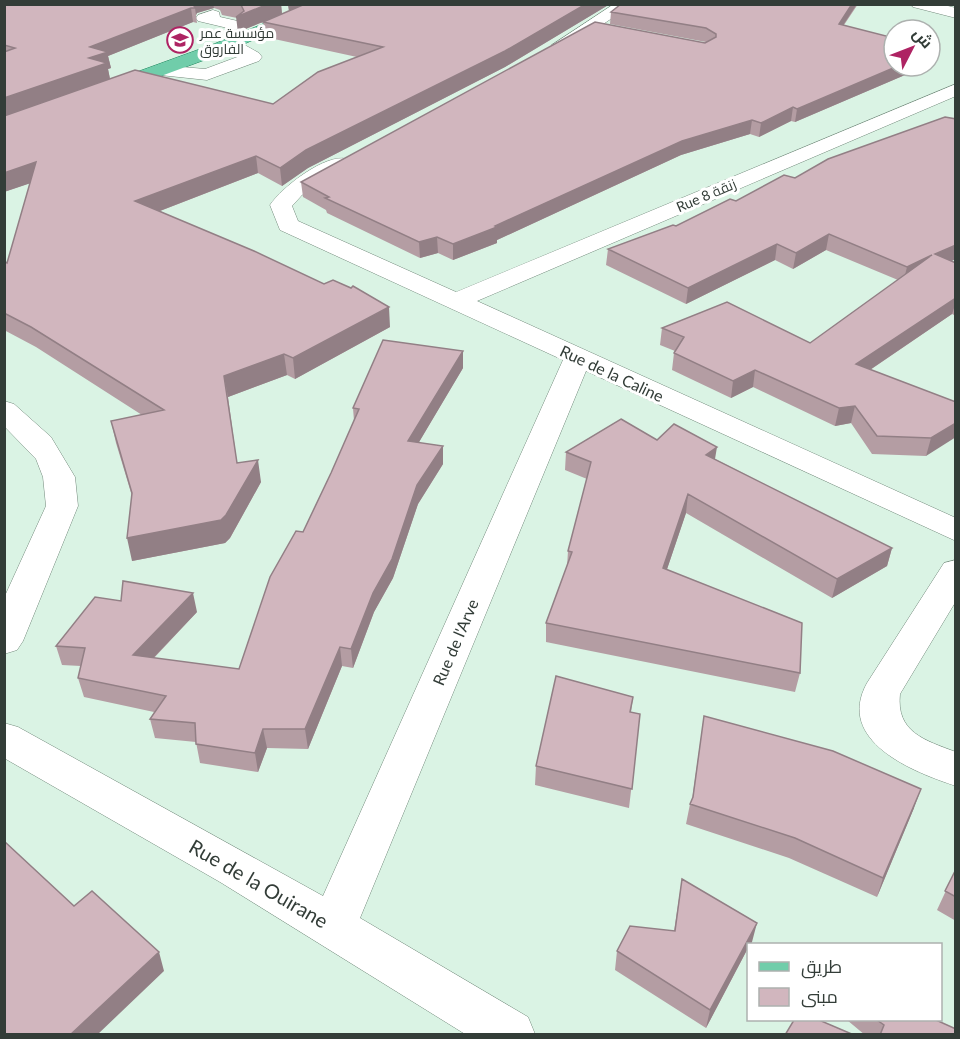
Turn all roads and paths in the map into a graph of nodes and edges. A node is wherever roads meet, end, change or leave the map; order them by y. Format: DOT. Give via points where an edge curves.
graph roads {
  1 [pos="327,4"];
  2 [pos="626,4"];
  3 [pos="918,4"];
  4 [pos="283,6"];
  5 [pos="956,13"];
  6 [pos="213,15"];
  7 [pos="237,26"];
  8 [pos="592,27"];
  9 [pos="615,31"];
  10 [pos="232,43"];
  11 [pos="543,55"];
  12 [pos="160,70"];
  13 [pos="956,89"];
  14 [pos="357,154"];
  15 [pos="456,301"];
  16 [pos="578,357"];
  17 [pos="4,410"];
  18 [pos="956,531"];
  19 [pos="956,570"];
  20 [pos="4,641"];
  21 [pos="4,738"];
  22 [pos="956,770"];
  23 [pos="333,926"];
  24 [pos="510,1035"];
  1 -- 10 [label="main road"];
  2 -- 8 [label="street"];
  3 -- 5 [label="street"];
  4 -- 7 [label="main road"];
  6 -- 7 [label="street" via="204,18"];
  7 -- 12 [label="main road" via="94,86"];
  8 -- 9 [label="street"];
  8 -- 11 [label="street"];
  10 -- 12 [label="main road"];
  10 -- 12 [label="street" via="252,57 207,75"];
  13 -- 15 [label="street, Rue 8 زنقة"];
  14 -- 15 [label="street, Rue de la Caline" via="294,190 281,205 288,225"];
  15 -- 16 [label="street, Rue de la Caline"];
  16 -- 18 [label="street, Rue de la Caline"];
  16 -- 23 [label="street, Rue de l'Arve"];
  17 -- 20 [label="street" via="40,443 51,459 59,477 63,506"];
  19 -- 22 [label="street" via="881,693 877,706 879,721 902,746"];
  21 -- 23 [label="street, Rue de la Ouirane"];
  23 -- 24 [label="street, Rue de la Ouirane"];
}
